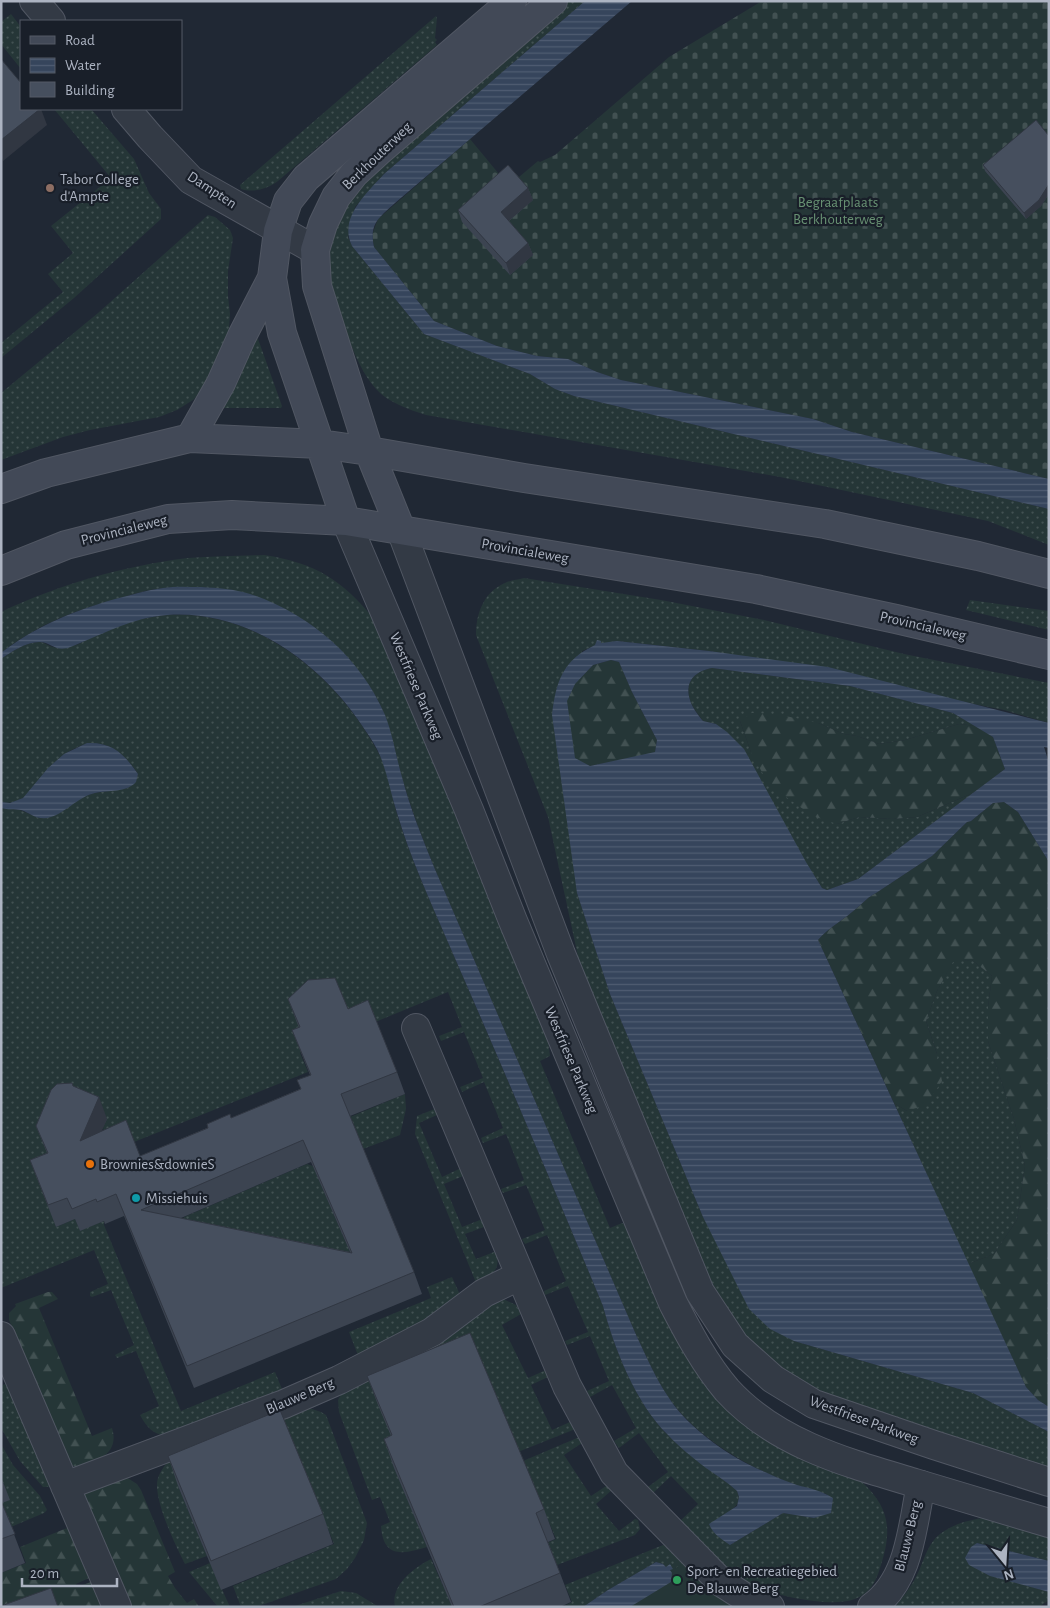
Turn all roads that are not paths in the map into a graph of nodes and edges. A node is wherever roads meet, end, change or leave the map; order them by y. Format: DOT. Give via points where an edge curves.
graph roads {
  1 [pos="34,1"];
  2 [pos="512,1"];
  3 [pos="552,1"];
  4 [pos="50,20"];
  5 [pos="127,110"];
  6 [pos="278,230"];
  7 [pos="315,250"];
  8 [pos="272,278"];
  9 [pos="190,438"];
  10 [pos="320,444"];
  11 [pos="369,451"];
  12 [pos="1,489"];
  13 [pos="346,521"];
  14 [pos="400,530"];
  15 [pos="1,571"];
  16 [pos="1049,574"];
  17 [pos="1049,655"];
  18 [pos="416,1028"];
  19 [pos="519,1276"];
  20 [pos="1,1336"];
  21 [pos="934,1445"];
  22 [pos="1049,1482"];
  23 [pos="920,1485"];
  24 [pos="65,1486"];
  25 [pos="1049,1523"];
  26 [pos="117,1607"];
  27 [pos="770,1607"];
  28 [pos="872,1607"];
  1 -- 4 [label="street"];
  2 -- 6 [label="main road, Berkhouterweg" via="306,178 288,201"];
  3 -- 7 [label="main road, Berkhouterweg" via="354,174 336,197"];
  5 -- 6 [label="street, Dampten" via="191,180"];
  6 -- 7 [label="street, Dampten"];
  6 -- 8 [label="main road, Berkhouterweg"];
  7 -- 11 [label="main road, Berkhouterweg" via="318,286"];
  8 -- 9 [label="main road" via="221,383"];
  8 -- 10 [label="main road, Berkhouterweg" via="282,333"];
  9 -- 10 [label="main road"];
  9 -- 12 [label="main road" via="46,473"];
  10 -- 11 [label="main road"];
  10 -- 13 [label="main road, Berkhouterweg"];
  11 -- 14 [label="main road, Berkhouterweg"];
  11 -- 16 [label="main road" via="825,524"];
  13 -- 14 [label="main road, Provincialeweg"];
  13 -- 15 [label="main road, Provincialeweg" via="232,515 168,518 66,545"];
  13 -- 23 [label="street, Westfriese Parkweg" via="673,1304 690,1336 728,1390 747,1409 774,1428 798,1443 847,1463"];
  14 -- 17 [label="main road, Provincialeweg" via="756,589"];
  14 -- 21 [label="street, Westfriese Parkweg" via="561,954 700,1292 735,1345 773,1379 814,1404"];
  18 -- 19 [label="street"];
  19 -- 24 [label="street, Blauwe Berg" via="484,1293 432,1332 339,1380 284,1404"];
  19 -- 27 [label="street" via="567,1386 614,1472 721,1582 746,1598"];
  20 -- 24 [label="street"];
  21 -- 22 [label="street, Westfriese Parkweg"];
  21 -- 23 [label="street, Westfriese Parkweg"];
  23 -- 25 [label="street, Westfriese Parkweg"];
  23 -- 28 [label="street, Blauwe Berg" via="907,1553 898,1579"];
  24 -- 26 [label="street"];
}
